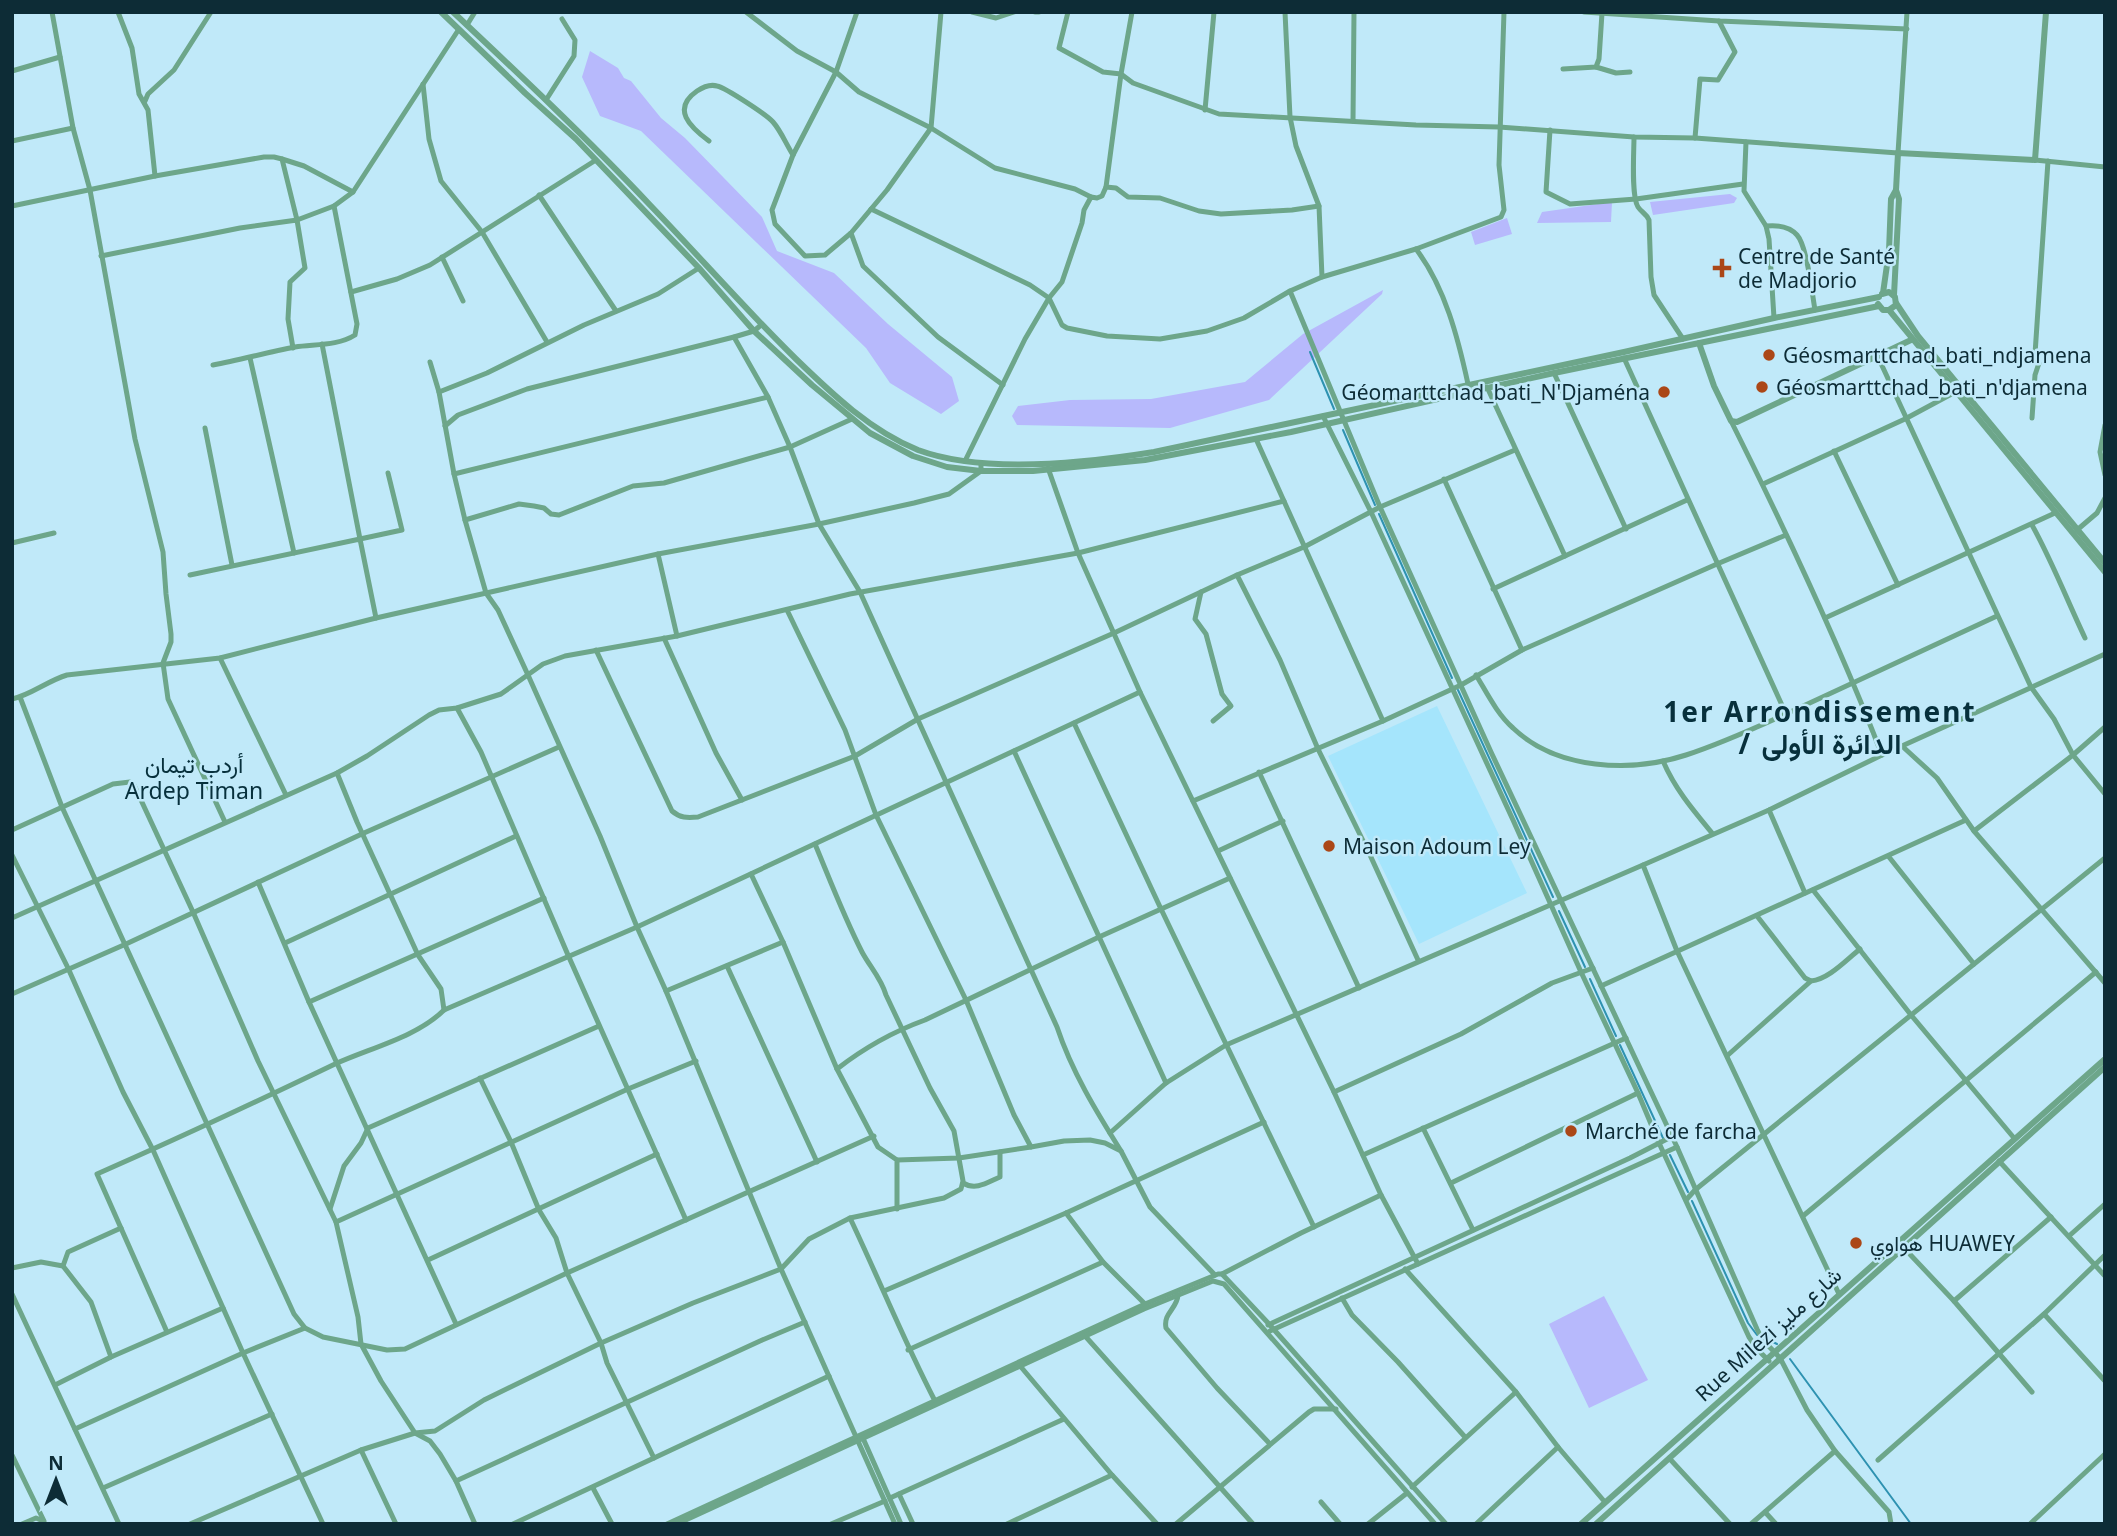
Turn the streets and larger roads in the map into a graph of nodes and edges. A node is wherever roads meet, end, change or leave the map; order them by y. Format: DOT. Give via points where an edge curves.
graph roads {
  1 [pos="52,12"];
  2 [pos="118,12"];
  3 [pos="211,12"];
  4 [pos="441,12"];
  5 [pos="453,12"];
  6 [pos="475,12"];
  7 [pos="746,12"];
  8 [pos="857,12"];
  9 [pos="941,12"];
  10 [pos="972,12"];
  11 [pos="1014,12"];
  12 [pos="1068,12"];
  13 [pos="1132,12"];
  14 [pos="1214,12"];
  15 [pos="1286,12"];
  16 [pos="1354,12"];
  17 [pos="1504,12"];
  18 [pos="1584,12"];
  19 [pos="1907,12"];
  20 [pos="2046,12"];
  21 [pos="1602,13"];
  22 [pos="1632,14"];
  23 [pos="562,19"];
  24 [pos="1719,21"];
  25 [pos="467,25"];
  26 [pos="458,29"];
  27 [pos="1907,29"];
  28 [pos="60,57"];
  29 [pos="1597,67"];
  30 [pos="1563,69"];
  31 [pos="12,71"];
  32 [pos="836,72"];
  33 [pos="1630,72"];
  34 [pos="1121,74"];
  35 [pos="423,84"];
  36 [pos="546,100"];
  37 [pos="145,101"];
  38 [pos="1205,110"];
  39 [pos="1290,117"];
  40 [pos="1353,121"];
  41 [pos="1499,127"];
  42 [pos="73,128"];
  43 [pos="931,128"];
  44 [pos="1550,130"];
  45 [pos="1633,137"];
  46 [pos="1695,138"];
  47 [pos="12,141"];
  48 [pos="709,141"];
  49 [pos="1746,142"];
  50 [pos="1898,153"];
  51 [pos="793,155"];
  52 [pos="282,159"];
  53 [pos="596,160"];
  54 [pos="2035,160"];
  55 [pos="2048,161"];
  56 [pos="2105,167"];
  57 [pos="155,176"];
  58 [pos="1743,184"];
  59 [pos="1107,187"];
  60 [pos="90,190"];
  61 [pos="1896,190"];
  62 [pos="353,192"];
  63 [pos="539,195"];
  64 [pos="1091,197"];
  65 [pos="1636,199"];
  66 [pos="12,206"];
  67 [pos="334,206"];
  68 [pos="1319,206"];
  69 [pos="871,209"];
  70 [pos="298,220"];
  71 [pos="1766,226"];
  72 [pos="482,232"];
  73 [pos="851,233"];
  74 [pos="1416,249"];
  75 [pos="101,256"];
  76 [pos="442,257"];
  77 [pos="699,268"];
  78 [pos="1322,277"];
  79 [pos="1290,291"];
  80 [pos="351,292"];
  81 [pos="1881,295"];
  82 [pos="1894,295"];
  83 [pos="1049,298"];
  84 [pos="463,301"];
  85 [pos="1896,303"];
  86 [pos="1879,306"];
  87 [pos="1815,310"];
  88 [pos="1889,310"];
  89 [pos="616,311"];
  90 [pos="1774,318"];
  91 [pos="761,325"];
  92 [pos="754,331"];
  93 [pos="734,337"];
  94 [pos="1683,339"];
  95 [pos="1911,340"];
  96 [pos="547,342"];
  97 [pos="1699,342"];
  98 [pos="322,344"];
  99 [pos="293,348"];
  100 [pos="1878,357"];
  101 [pos="250,358"];
  102 [pos="1624,358"];
  103 [pos="430,362"];
  104 [pos="213,365"];
  105 [pos="1554,373"];
  106 [pos="1003,384"];
  107 [pos="1468,384"];
  108 [pos="1486,384"];
  109 [pos="1959,390"];
  110 [pos="439,392"];
  111 [pos="768,397"];
  112 [pos="1339,411"];
  113 [pos="1322,416"];
  114 [pos="2032,418"];
  115 [pos="852,419"];
  116 [pos="1905,419"];
  117 [pos="1342,420"];
  118 [pos="1731,421"];
  119 [pos="1325,424"];
  120 [pos="2105,425"];
  121 [pos="445,426"];
  122 [pos="205,428"];
  123 [pos="1256,439"];
  124 [pos="790,447"];
  125 [pos="1516,450"];
  126 [pos="1834,451"];
  127 [pos="965,461"];
  128 [pos="1048,466"];
  129 [pos="981,467"];
  130 [pos="388,473"];
  131 [pos="454,474"];
  132 [pos="2105,475"];
  133 [pos="1444,479"];
  134 [pos="1763,484"];
  135 [pos="2105,498"];
  136 [pos="1687,500"];
  137 [pos="1284,501"];
  138 [pos="1380,507"];
  139 [pos="1371,512"];
  140 [pos="2056,513"];
  141 [pos="465,520"];
  142 [pos="819,524"];
  143 [pos="2032,524"];
  144 [pos="1626,529"];
  145 [pos="2077,530"];
  146 [pos="54,533"];
  147 [pos="1786,535"];
  148 [pos="360,539"];
  149 [pos="12,543"];
  150 [pos="1304,547"];
  151 [pos="1968,552"];
  152 [pos="294,553"];
  153 [pos="1078,553"];
  154 [pos="658,554"];
  155 [pos="1565,556"];
  156 [pos="2105,563"];
  157 [pos="1717,564"];
  158 [pos="232,565"];
  159 [pos="2105,572"];
  160 [pos="190,575"];
  161 [pos="1237,575"];
  162 [pos="1898,585"];
  163 [pos="1493,589"];
  164 [pos="860,592"];
  165 [pos="1201,592"];
  166 [pos="486,593"];
  167 [pos="787,610"];
  168 [pos="1997,616"];
  169 [pos="376,618"];
  170 [pos="1825,618"];
  171 [pos="1114,633"];
  172 [pos="677,636"];
  173 [pos="664,638"];
  174 [pos="2085,638"];
  175 [pos="596,650"];
  176 [pos="1522,650"];
  177 [pos="2105,654"];
  178 [pos="220,658"];
  179 [pos="163,663"];
  180 [pos="528,675"];
  181 [pos="1476,675"];
  182 [pos="1854,682"];
  183 [pos="1461,685"];
  184 [pos="2031,687"];
  185 [pos="1452,690"];
  186 [pos="1140,692"];
  187 [pos="20,697"];
  188 [pos="12,699"];
  189 [pos="457,708"];
  190 [pos="1786,714"];
  191 [pos="918,719"];
  192 [pos="1213,721"];
  193 [pos="1382,721"];
  194 [pos="1074,723"];
  195 [pos="2105,727"];
  196 [pos="1902,746"];
  197 [pos="559,747"];
  198 [pos="1318,749"];
  199 [pos="1014,751"];
  200 [pos="855,755"];
  201 [pos="1882,755"];
  202 [pos="2073,755"];
  203 [pos="1663,761"];
  204 [pos="1259,772"];
  205 [pos="337,773"];
  206 [pos="492,776"];
  207 [pos="948,783"];
  208 [pos="2105,794"];
  209 [pos="286,795"];
  210 [pos="742,800"];
  211 [pos="1193,801"];
  212 [pos="62,807"];
  213 [pos="1769,810"];
  214 [pos="876,815"];
  215 [pos="1966,820"];
  216 [pos="1283,821"];
  217 [pos="225,822"];
  218 [pos="12,830"];
  219 [pos="1974,831"];
  220 [pos="364,833"];
  221 [pos="1712,834"];
  222 [pos="516,836"];
  223 [pos="815,844"];
  224 [pos="163,850"];
  225 [pos="1218,851"];
  226 [pos="12,855"];
  227 [pos="1889,857"];
  228 [pos="2105,858"];
  229 [pos="1643,864"];
  230 [pos="751,874"];
  231 [pos="1230,878"];
  232 [pos="97,880"];
  233 [pos="258,882"];
  234 [pos="1813,890"];
  235 [pos="1805,893"];
  236 [pos="390,894"];
  237 [pos="544,898"];
  238 [pos="1561,899"];
  239 [pos="1550,904"];
  240 [pos="37,906"];
  241 [pos="2042,908"];
  242 [pos="1161,909"];
  243 [pos="193,912"];
  244 [pos="1757,916"];
  245 [pos="12,918"];
  246 [pos="637,927"];
  247 [pos="1099,937"];
  248 [pos="783,942"];
  249 [pos="126,943"];
  250 [pos="285,943"];
  251 [pos="1860,949"];
  252 [pos="1677,951"];
  253 [pos="418,955"];
  254 [pos="568,955"];
  255 [pos="1418,960"];
  256 [pos="1974,964"];
  257 [pos="727,966"];
  258 [pos="68,968"];
  259 [pos="1593,968"];
  260 [pos="1031,969"];
  261 [pos="1581,972"];
  262 [pos="2096,972"];
  263 [pos="1811,981"];
  264 [pos="2105,982"];
  265 [pos="1601,986"];
  266 [pos="1359,988"];
  267 [pos="666,991"];
  268 [pos="12,993"];
  269 [pos="965,1000"];
  270 [pos="309,1002"];
  271 [pos="444,1010"];
  272 [pos="1911,1015"];
  273 [pos="1296,1016"];
  274 [pos="599,1026"];
  275 [pos="902,1028"];
  276 [pos="1626,1038"];
  277 [pos="1615,1043"];
  278 [pos="1226,1045"];
  279 [pos="1728,1055"];
  280 [pos="2105,1059"];
  281 [pos="695,1061"];
  282 [pos="337,1064"];
  283 [pos="2105,1067"];
  284 [pos="837,1069"];
  285 [pos="480,1077"];
  286 [pos="1967,1080"];
  287 [pos="1166,1083"];
  288 [pos="628,1089"];
  289 [pos="1334,1092"];
  290 [pos="1638,1093"];
  291 [pos="2071,1093"];
  292 [pos="274,1094"];
  293 [pos="1264,1122"];
  294 [pos="209,1125"];
  295 [pos="368,1128"];
  296 [pos="1423,1128"];
  297 [pos="1110,1133"];
  298 [pos="1763,1134"];
  299 [pos="874,1136"];
  300 [pos="1671,1137"];
  301 [pos="2014,1138"];
  302 [pos="512,1142"];
  303 [pos="1659,1143"];
  304 [pos="1031,1147"];
  305 [pos="1676,1147"];
  306 [pos="153,1150"];
  307 [pos="1121,1151"];
  308 [pos="1000,1152"];
  309 [pos="1663,1153"];
  310 [pos="657,1154"];
  311 [pos="1363,1155"];
  312 [pos="959,1158"];
  313 [pos="1997,1159"];
  314 [pos="897,1160"];
  315 [pos="817,1162"];
  316 [pos="1137,1181"];
  317 [pos="963,1183"];
  318 [pos="1451,1183"];
  319 [pos="1695,1190"];
  320 [pos="750,1192"];
  321 [pos="398,1193"];
  322 [pos="1381,1195"];
  323 [pos="1686,1200"];
  324 [pos="2105,1204"];
  325 [pos="330,1209"];
  326 [pos="897,1209"];
  327 [pos="540,1210"];
  328 [pos="1066,1213"];
  329 [pos="1803,1216"];
  330 [pos="2051,1217"];
  331 [pos="850,1218"];
  332 [pos="686,1220"];
  333 [pos="336,1222"];
  334 [pos="1314,1227"];
  335 [pos="121,1228"];
  336 [pos="1473,1230"];
  337 [pos="2069,1236"];
  338 [pos="1903,1248"];
  339 [pos="2105,1255"];
  340 [pos="1415,1258"];
  341 [pos="428,1260"];
  342 [pos="1103,1262"];
  343 [pos="1418,1264"];
  344 [pos="2095,1264"];
  345 [pos="64,1266"];
  346 [pos="1404,1266"];
  347 [pos="12,1268"];
  348 [pos="781,1269"];
  349 [pos="567,1273"];
  350 [pos="1218,1275"];
  351 [pos="2105,1276"];
  352 [pos="884,1291"];
  353 [pos="12,1294"];
  354 [pos="1839,1294"];
  355 [pos="1178,1295"];
  356 [pos="1342,1298"];
  357 [pos="1954,1301"];
  358 [pos="1145,1304"];
  359 [pos="223,1308"];
  360 [pos="2045,1314"];
  361 [pos="805,1322"];
  362 [pos="456,1324"];
  363 [pos="306,1328"];
  364 [pos="1268,1328"];
  365 [pos="167,1332"];
  366 [pos="1086,1337"];
  367 [pos="601,1343"];
  368 [pos="361,1344"];
  369 [pos="908,1350"];
  370 [pos="1774,1350"];
  371 [pos="243,1353"];
  372 [pos="1999,1353"];
  373 [pos="111,1357"];
  374 [pos="1766,1357"];
  375 [pos="1780,1358"];
  376 [pos="1773,1365"];
  377 [pos="1021,1367"];
  378 [pos="828,1376"];
  379 [pos="2105,1381"];
  380 [pos="55,1385"];
  381 [pos="1516,1392"];
  382 [pos="2032,1392"];
  383 [pos="935,1401"];
  384 [pos="627,1404"];
  385 [pos="1336,1409"];
  386 [pos="272,1414"];
  387 [pos="1064,1419"];
  388 [pos="75,1429"];
  389 [pos="415,1433"];
  390 [pos="1465,1437"];
  391 [pos="859,1438"];
  392 [pos="1270,1444"];
  393 [pos="1558,1447"];
  394 [pos="361,1450"];
  395 [pos="1835,1451"];
  396 [pos="2105,1454"];
  397 [pos="12,1455"];
  398 [pos="654,1458"];
  399 [pos="1669,1458"];
  400 [pos="1878,1460"];
  401 [pos="1112,1475"];
  402 [pos="301,1477"];
  403 [pos="456,1481"];
  404 [pos="1220,1486"];
  405 [pos="1412,1487"];
  406 [pos="103,1488"];
  407 [pos="593,1488"];
  408 [pos="1407,1493"];
  409 [pos="899,1494"];
  410 [pos="888,1499"];
  411 [pos="1604,1501"];
  412 [pos="1321,1502"];
  413 [pos="1765,1512"];
  414 [pos="1891,1521"];
  415 [pos="44,1523"];
  416 [pos="682,1523"];
  417 [pos="22,1524"];
  418 [pos="119,1524"];
  419 [pos="190,1524"];
  420 [pos="323,1524"];
  421 [pos="396,1524"];
  422 [pos="475,1524"];
  423 [pos="513,1524"];
  424 [pos="612,1524"];
  425 [pos="667,1524"];
  426 [pos="831,1524"];
  427 [pos="895,1524"];
  428 [pos="901,1524"];
  429 [pos="913,1524"];
  430 [pos="1007,1524"];
  431 [pos="1157,1524"];
  432 [pos="1176,1524"];
  433 [pos="1253,1524"];
  434 [pos="1340,1524"];
  435 [pos="1368,1524"];
  436 [pos="1436,1524"];
  437 [pos="1446,1524"];
  438 [pos="1476,1524"];
  439 [pos="1581,1524"];
  440 [pos="1596,1524"];
  441 [pos="1730,1524"];
  442 [pos="1751,1524"];
  443 [pos="1776,1524"];
  444 [pos="1898,1524"];
  445 [pos="2030,1524"];
  1 -- 28 [label="street"];
  2 -- 37 [label="street" via="132,48 139,94"];
  3 -- 37 [label="street" via="174,70"];
  4 -- 26 [label="street"];
  5 -- 25 [label="street"];
  6 -- 25 [label="street"];
  7 -- 32 [label="street" via="796,51"];
  8 -- 32 [label="street"];
  9 -- 43 [label="street"];
  10 -- 11 [label="street" via="996,18"];
  12 -- 34 [label="street" via="1059,48 1103,72"];
  13 -- 34 [label="street"];
  14 -- 38 [label="street"];
  15 -- 39 [label="street"];
  16 -- 40 [label="street"];
  17 -- 41 [label="street"];
  18 -- 21 [label="street"];
  19 -- 27 [label="street"];
  20 -- 54 [label="street"];
  21 -- 22 [label="street"];
  21 -- 29 [label="street"];
  22 -- 24 [label="street"];
  23 -- 36 [label="street" via="575,40 574,56"];
  24 -- 27 [label="street"];
  24 -- 46 [label="street" via="1735,52 1718,80 1700,79"];
  25 -- 36 [label="street"];
  26 -- 35 [label="street"];
  26 -- 53 [label="street"];
  27 -- 50 [label="street"];
  28 -- 31 [label="street"];
  28 -- 42 [label="street"];
  29 -- 30 [label="street"];
  29 -- 33 [label="street"];
  32 -- 43 [label="street" via="859,92"];
  32 -- 51 [label="street"];
  34 -- 38 [label="street" via="1133,83"];
  34 -- 59 [label="street"];
  35 -- 62 [label="street"];
  35 -- 72 [label="street" via="429,139 441,181"];
  36 -- 91 [label="street"];
  37 -- 57 [label="street"];
  38 -- 39 [label="street"];
  39 -- 40 [label="street"];
  39 -- 68 [label="street"];
  40 -- 41 [label="street"];
  41 -- 44 [label="street"];
  41 -- 74 [label="street" via="1504,214"];
  42 -- 47 [label="street"];
  42 -- 60 [label="street"];
  43 -- 64 [label="street" via="995,168"];
  43 -- 69 [label="street"];
  44 -- 45 [label="street"];
  44 -- 65 [label="street" via="1546,192 1570,204"];
  45 -- 46 [label="street"];
  45 -- 65 [label="street"];
  46 -- 49 [label="street"];
  48 -- 51 [label="street" via="685,117 684,104 700,88 719,86 770,119"];
  49 -- 50 [label="street"];
  49 -- 58 [label="street"];
  50 -- 54 [label="street"];
  50 -- 61 [label="street"];
  51 -- 73 [label="street" via="772,210 775,224 805,256 825,255"];
  52 -- 57 [label="street" via="264,157"];
  52 -- 62 [label="street"];
  52 -- 70 [label="street"];
  53 -- 63 [label="street"];
  53 -- 77 [label="street"];
  54 -- 55 [label="street"];
  55 -- 56 [label="street"];
  55 -- 114 [label="street" via="2035,354 2039,363"];
  57 -- 60 [label="street"];
  58 -- 65 [label="street"];
  58 -- 71 [label="street" via="1747,199"];
  59 -- 64 [label="street" via="1102,196"];
  59 -- 68 [label="street" via="1128,197 1160,198 1199,212 1221,214"];
  60 -- 66 [label="street"];
  60 -- 75 [label="street"];
  61 -- 81 [label="street" via="1891,199"];
  61 -- 82 [label="street"];
  62 -- 67 [label="street"];
  63 -- 72 [label="street"];
  63 -- 89 [label="street"];
  64 -- 83 [label="street" via="1067,270"];
  65 -- 94 [label="street" via="1649,220 1654,295"];
  67 -- 70 [label="street"];
  67 -- 80 [label="street"];
  68 -- 78 [label="street"];
  69 -- 73 [label="street"];
  69 -- 83 [label="street" via="1008,273"];
  70 -- 75 [label="street"];
  70 -- 99 [label="street" via="304,268 290,282 288,319"];
  71 -- 87 [label="street" via="1786,228 1803,246"];
  71 -- 90 [label="street"];
  72 -- 76 [label="street"];
  72 -- 96 [label="street"];
  73 -- 106 [label="street" via="863,266 938,337"];
  74 -- 78 [label="street"];
  74 -- 107 [label="street" via="1439,289"];
  75 -- 179 [label="street" via="135,439 163,552 171,642"];
  76 -- 80 [label="street" via="397,279"];
  76 -- 84 [label="street"];
  77 -- 89 [label="street"];
  77 -- 92 [label="street"];
  78 -- 79 [label="street"];
  79 -- 83 [label="street" via="1244,318 1207,331 1160,339 1067,328"];
  79 -- 112 [label="street"];
  80 -- 98 [label="street" via="357,332 348,339"];
  81 -- 82 [label="street"];
  81 -- 86 [label="street"];
  81 -- 87 [label="street"];
  82 -- 85 [label="street"];
  83 -- 106 [label="street"];
  85 -- 88 [label="street"];
  85 -- 109 [label="street"];
  86 -- 88 [label="street"];
  86 -- 97 [label="street"];
  87 -- 90 [label="street"];
  88 -- 95 [label="street"];
  89 -- 96 [label="street"];
  90 -- 94 [label="street"];
  91 -- 92 [label="street"];
  91 -- 127 [label="street" via="816,379 875,427 918,449"];
  92 -- 93 [label="street"];
  92 -- 115 [label="street"];
  93 -- 111 [label="street"];
  93 -- 121 [label="street" via="527,389 458,415"];
  94 -- 108 [label="street"];
  95 -- 100 [label="street"];
  95 -- 109 [label="street"];
  96 -- 110 [label="street"];
  97 -- 102 [label="street"];
  97 -- 118 [label="street"];
  98 -- 99 [label="street"];
  98 -- 148 [label="street"];
  99 -- 101 [label="street"];
  100 -- 116 [label="street"];
  100 -- 118 [label="street" via="1741,421"];
  101 -- 104 [label="street"];
  101 -- 152 [label="street"];
  102 -- 105 [label="street"];
  102 -- 136 [label="street"];
  103 -- 110 [label="street"];
  105 -- 108 [label="street"];
  105 -- 144 [label="street"];
  106 -- 127 [label="street"];
  107 -- 108 [label="street"];
  107 -- 112 [label="street"];
  108 -- 117 [label="street"];
  108 -- 125 [label="street"];
  109 -- 116 [label="street"];
  109 -- 140 [label="street"];
  109 -- 145 [label="street"];
  110 -- 121 [label="street"];
  111 -- 124 [label="street"];
  111 -- 131 [label="street"];
  112 -- 113 [label="street"];
  112 -- 117 [label="street"];
  113 -- 119 [label="street"];
  113 -- 128 [label="street" via="1154,452"];
  115 -- 124 [label="street"];
  115 -- 129 [label="street" via="913,456 947,467"];
  116 -- 126 [label="street"];
  116 -- 151 [label="street"];
  117 -- 119 [label="street"];
  117 -- 138 [label="street"];
  118 -- 134 [label="street"];
  119 -- 123 [label="street"];
  119 -- 139 [label="street"];
  120 -- 132 [label="street" via="2100,452"];
  121 -- 131 [label="street"];
  122 -- 158 [label="street"];
  123 -- 128 [label="street" via="1122,464"];
  123 -- 137 [label="street"];
  124 -- 141 [label="street" via="664,483 634,486 558,515 527,504"];
  124 -- 142 [label="street"];
  125 -- 133 [label="street"];
  125 -- 155 [label="street"];
  126 -- 134 [label="street"];
  126 -- 162 [label="street"];
  127 -- 129 [label="street"];
  128 -- 129 [label="street"];
  128 -- 153 [label="street"];
  129 -- 142 [label="street" via="958,489 939,498"];
  130 -- 148 [label="street" via="402,530"];
  131 -- 141 [label="street"];
  133 -- 138 [label="street"];
  133 -- 163 [label="street"];
  134 -- 147 [label="street"];
  135 -- 145 [label="street" via="2097,513"];
  136 -- 144 [label="street"];
  136 -- 157 [label="street"];
  137 -- 150 [label="street"];
  137 -- 153 [label="street"];
  138 -- 139 [label="street"];
  138 -- 183 [label="street"];
  139 -- 150 [label="street"];
  139 -- 185 [label="street"];
  140 -- 143 [label="street"];
  140 -- 159 [label="street"];
  141 -- 166 [label="street"];
  142 -- 154 [label="street"];
  142 -- 164 [label="street"];
  143 -- 151 [label="street"];
  143 -- 174 [label="street"];
  144 -- 155 [label="street"];
  145 -- 156 [label="street"];
  146 -- 149 [label="street"];
  147 -- 157 [label="street"];
  147 -- 170 [label="street"];
  148 -- 152 [label="street"];
  148 -- 169 [label="street"];
  150 -- 161 [label="street"];
  150 -- 193 [label="street"];
  151 -- 162 [label="street"];
  151 -- 168 [label="street"];
  152 -- 158 [label="street"];
  153 -- 164 [label="street"];
  153 -- 171 [label="street"];
  154 -- 166 [label="street"];
  154 -- 172 [label="street"];
  155 -- 163 [label="street"];
  157 -- 176 [label="street"];
  157 -- 190 [label="street"];
  158 -- 160 [label="street"];
  161 -- 165 [label="street"];
  161 -- 198 [label="street"];
  162 -- 170 [label="street"];
  163 -- 176 [label="street"];
  164 -- 167 [label="street"];
  164 -- 191 [label="street"];
  165 -- 171 [label="street"];
  165 -- 192 [label="street" via="1195,619 1206,634 1222,694 1231,706"];
  166 -- 169 [label="street"];
  166 -- 180 [label="street"];
  167 -- 172 [label="street"];
  167 -- 200 [label="street"];
  168 -- 182 [label="street"];
  168 -- 184 [label="street"];
  169 -- 178 [label="street"];
  170 -- 182 [label="street"];
  171 -- 186 [label="street"];
  171 -- 191 [label="street"];
  172 -- 173 [label="street"];
  173 -- 175 [label="street"];
  173 -- 210 [label="street"];
  175 -- 180 [label="street" via="543,664"];
  175 -- 210 [label="street" via="671,811 677,816 698,817"];
  176 -- 181 [label="street"];
  177 -- 184 [label="street"];
  178 -- 179 [label="street"];
  178 -- 209 [label="street"];
  179 -- 187 [label="street" via="67,675"];
  179 -- 217 [label="street" via="168,699"];
  180 -- 189 [label="street" via="501,694"];
  180 -- 197 [label="street"];
  181 -- 183 [label="street"];
  181 -- 203 [label="street" via="1511,727 1547,752 1606,766"];
  182 -- 190 [label="street"];
  182 -- 201 [label="street"];
  183 -- 185 [label="street"];
  183 -- 238 [label="street"];
  184 -- 196 [label="street"];
  184 -- 202 [label="street"];
  185 -- 193 [label="street"];
  185 -- 239 [label="street"];
  186 -- 194 [label="street"];
  186 -- 211 [label="street"];
  187 -- 188 [label="street"];
  187 -- 212 [label="street"];
  189 -- 205 [label="street" via="429,715"];
  189 -- 206 [label="street"];
  190 -- 203 [label="street"];
  191 -- 200 [label="street"];
  191 -- 207 [label="street"];
  193 -- 198 [label="street"];
  194 -- 199 [label="street"];
  194 -- 242 [label="street"];
  195 -- 202 [label="street"];
  196 -- 201 [label="street"];
  196 -- 215 [label="street" via="1937,778"];
  197 -- 206 [label="street"];
  197 -- 246 [label="street"];
  198 -- 204 [label="street"];
  198 -- 255 [label="street"];
  199 -- 207 [label="street"];
  199 -- 247 [label="street"];
  200 -- 210 [label="street"];
  200 -- 214 [label="street"];
  201 -- 213 [label="street"];
  202 -- 208 [label="street"];
  202 -- 219 [label="street"];
  203 -- 221 [label="street" via="1672,782"];
  204 -- 211 [label="street"];
  204 -- 216 [label="street"];
  205 -- 209 [label="street"];
  205 -- 220 [label="street"];
  206 -- 220 [label="street"];
  206 -- 222 [label="street"];
  207 -- 214 [label="street"];
  207 -- 260 [label="street"];
  209 -- 217 [label="street"];
  211 -- 225 [label="street"];
  212 -- 218 [label="street"];
  212 -- 224 [label="street" via="113,784 130,782"];
  212 -- 232 [label="street"];
  213 -- 221 [label="street"];
  213 -- 235 [label="street"];
  214 -- 223 [label="street"];
  214 -- 269 [label="street"];
  215 -- 219 [label="street"];
  215 -- 227 [label="street"];
  216 -- 225 [label="street"];
  216 -- 266 [label="street"];
  217 -- 224 [label="street"];
  219 -- 241 [label="street"];
  220 -- 233 [label="street"];
  220 -- 236 [label="street"];
  221 -- 229 [label="street"];
  222 -- 236 [label="street"];
  222 -- 237 [label="street"];
  223 -- 230 [label="street"];
  223 -- 275 [label="street" via="849,926"];
  224 -- 232 [label="street"];
  224 -- 243 [label="street"];
  225 -- 231 [label="street"];
  226 -- 240 [label="street"];
  227 -- 234 [label="street"];
  227 -- 256 [label="street"];
  228 -- 241 [label="street"];
  229 -- 238 [label="street"];
  229 -- 252 [label="street"];
  230 -- 246 [label="street"];
  230 -- 248 [label="street"];
  231 -- 242 [label="street"];
  231 -- 273 [label="street"];
  232 -- 240 [label="street"];
  232 -- 249 [label="street"];
  233 -- 243 [label="street"];
  233 -- 250 [label="street"];
  234 -- 235 [label="street"];
  234 -- 251 [label="street"];
  235 -- 244 [label="street"];
  236 -- 250 [label="street"];
  236 -- 253 [label="street"];
  237 -- 253 [label="street"];
  237 -- 254 [label="street"];
  238 -- 239 [label="street"];
  238 -- 259 [label="street"];
  239 -- 255 [label="street"];
  239 -- 261 [label="street"];
  240 -- 245 [label="street"];
  240 -- 258 [label="street"];
  241 -- 256 [label="street"];
  241 -- 262 [label="street"];
  242 -- 247 [label="street"];
  242 -- 278 [label="street"];
  243 -- 249 [label="street"];
  243 -- 292 [label="street"];
  244 -- 252 [label="street"];
  244 -- 263 [label="street"];
  246 -- 254 [label="street"];
  246 -- 267 [label="street"];
  247 -- 260 [label="street"];
  247 -- 287 [label="street"];
  248 -- 257 [label="street"];
  248 -- 284 [label="street"];
  249 -- 258 [label="street"];
  249 -- 294 [label="street"];
  250 -- 270 [label="street"];
  251 -- 263 [label="street"];
  251 -- 272 [label="street"];
  252 -- 265 [label="street"];
  252 -- 279 [label="street"];
  253 -- 270 [label="street"];
  253 -- 271 [label="street" via="441,989"];
  254 -- 271 [label="street"];
  254 -- 274 [label="street"];
  255 -- 266 [label="street"];
  256 -- 272 [label="street"];
  257 -- 267 [label="street"];
  257 -- 315 [label="street"];
  258 -- 268 [label="street"];
  258 -- 306 [label="street"];
  259 -- 261 [label="street"];
  259 -- 265 [label="street"];
  260 -- 269 [label="street"];
  260 -- 297 [label="street" via="1066,1055"];
  261 -- 277 [label="street"];
  261 -- 289 [label="street"];
  262 -- 264 [label="street"];
  262 -- 286 [label="street"];
  263 -- 279 [label="street"];
  265 -- 276 [label="street"];
  266 -- 273 [label="street"];
  267 -- 281 [label="street"];
  269 -- 275 [label="street"];
  269 -- 304 [label="street"];
  270 -- 282 [label="street"];
  271 -- 282 [label="street" via="424,1027"];
  272 -- 286 [label="street"];
  272 -- 298 [label="street"];
  273 -- 278 [label="street"];
  273 -- 289 [label="street"];
  274 -- 285 [label="street"];
  274 -- 288 [label="street"];
  275 -- 284 [label="street"];
  275 -- 312 [label="street" via="954,1131"];
  276 -- 277 [label="street"];
  276 -- 300 [label="street"];
  277 -- 290 [label="street"];
  277 -- 296 [label="street"];
  278 -- 287 [label="street"];
  278 -- 293 [label="street"];
  279 -- 298 [label="street"];
  280 -- 291 [label="street, Rue Milezi شارع مليز"];
  281 -- 288 [label="street"];
  281 -- 320 [label="street"];
  282 -- 292 [label="street"];
  282 -- 295 [label="street"];
  283 -- 291 [label="street, Rue Milezi شارع مليز"];
  284 -- 299 [label="street"];
  285 -- 295 [label="street"];
  285 -- 302 [label="street"];
  286 -- 301 [label="street"];
  286 -- 329 [label="street"];
  287 -- 297 [label="street"];
  288 -- 302 [label="street"];
  288 -- 310 [label="street"];
  289 -- 311 [label="street"];
  290 -- 303 [label="street"];
  290 -- 318 [label="street"];
  291 -- 301 [label="street, Rue Milezi شارع مليز"];
  291 -- 313 [label="street, Rue Milezi شارع مليز"];
  292 -- 294 [label="street"];
  292 -- 325 [label="street"];
  293 -- 316 [label="street"];
  293 -- 334 [label="street"];
  294 -- 306 [label="street"];
  294 -- 363 [label="street" via="265,1254 294,1314"];
  295 -- 321 [label="street"];
  295 -- 325 [label="street" via="344,1166"];
  296 -- 311 [label="street"];
  296 -- 318 [label="street"];
  297 -- 307 [label="street"];
  298 -- 319 [label="street"];
  298 -- 329 [label="street"];
  299 -- 314 [label="street" via="878,1147"];
  299 -- 315 [label="street"];
  300 -- 303 [label="street"];
  300 -- 305 [label="street"];
  301 -- 313 [label="street, Rue Milezi شارع مليز"];
  302 -- 321 [label="street"];
  302 -- 327 [label="street"];
  303 -- 309 [label="street"];
  303 -- 336 [label="street"];
  304 -- 307 [label="street" via="1090,1140"];
  304 -- 308 [label="street"];
  305 -- 309 [label="street"];
  305 -- 319 [label="street"];
  306 -- 335 [label="street" via="97,1174"];
  306 -- 359 [label="street"];
  307 -- 316 [label="street"];
  308 -- 312 [label="street"];
  308 -- 317 [label="street" via="1000,1177 977,1187"];
  309 -- 323 [label="street"];
  309 -- 343 [label="street"];
  310 -- 327 [label="street"];
  310 -- 332 [label="street"];
  311 -- 322 [label="street"];
  312 -- 314 [label="street"];
  312 -- 317 [label="street"];
  313 -- 330 [label="street"];
  313 -- 338 [label="street, Rue Milezi شارع مليز"];
  313 -- 354 [label="street, Rue Milezi شارع مليز"];
  314 -- 326 [label="street"];
  315 -- 320 [label="street"];
  316 -- 328 [label="street"];
  316 -- 350 [label="street" via="1156,1214"];
  317 -- 326 [label="street" via="959,1191 944,1198"];
  318 -- 336 [label="street"];
  319 -- 323 [label="street"];
  319 -- 370 [label="street" via="1757,1329"];
  320 -- 332 [label="street"];
  320 -- 348 [label="street"];
  321 -- 333 [label="street"];
  321 -- 341 [label="street"];
  322 -- 334 [label="street"];
  322 -- 340 [label="street"];
  323 -- 374 [label="street" via="1749,1337"];
  324 -- 337 [label="street"];
  325 -- 333 [label="street"];
  326 -- 331 [label="street"];
  327 -- 341 [label="street"];
  327 -- 349 [label="street" via="556,1238"];
  328 -- 342 [label="street"];
  328 -- 352 [label="street"];
  329 -- 354 [label="street"];
  330 -- 337 [label="street"];
  330 -- 357 [label="street"];
  331 -- 348 [label="street" via="809,1239"];
  331 -- 352 [label="street"];
  332 -- 349 [label="street"];
  333 -- 368 [label="street"];
  334 -- 350 [label="street"];
  335 -- 345 [label="street" via="68,1252"];
  335 -- 365 [label="street"];
  336 -- 340 [label="street"];
  337 -- 344 [label="street"];
  338 -- 357 [label="street"];
  338 -- 375 [label="street, Rue Milezi شارع مليز"];
  339 -- 344 [label="street"];
  340 -- 343 [label="street"];
  340 -- 346 [label="street"];
  341 -- 362 [label="street"];
  342 -- 358 [label="street"];
  342 -- 369 [label="street"];
  343 -- 346 [label="street"];
  344 -- 351 [label="street"];
  344 -- 360 [label="street"];
  345 -- 347 [label="street" via="41,1262"];
  345 -- 373 [label="street" via="91,1302"];
  346 -- 356 [label="street"];
  346 -- 364 [label="street"];
  346 -- 381 [label="street"];
  348 -- 361 [label="street"];
  348 -- 367 [label="street"];
  349 -- 362 [label="street"];
  349 -- 367 [label="street"];
  350 -- 358 [label="street"];
  350 -- 364 [label="street"];
  352 -- 369 [label="street"];
  353 -- 380 [label="street"];
  354 -- 370 [label="street, Rue Milezi شارع مليز"];
  355 -- 364 [label="street" via="1219,1281"];
  355 -- 366 [label="street"];
  355 -- 392 [label="street" via="1167,1314 1166,1328"];
  356 -- 364 [label="street"];
  356 -- 390 [label="street" via="1352,1315"];
  357 -- 372 [label="street"];
  358 -- 383 [label="street"];
  359 -- 365 [label="street"];
  359 -- 371 [label="street"];
  360 -- 372 [label="street"];
  360 -- 379 [label="street"];
  361 -- 378 [label="street"];
  361 -- 384 [label="street"];
  362 -- 368 [label="street" via="405,1349"];
  363 -- 368 [label="street" via="331,1339"];
  363 -- 371 [label="street"];
  364 -- 385 [label="street"];
  364 -- 405 [label="street"];
  365 -- 373 [label="street"];
  366 -- 377 [label="street"];
  366 -- 404 [label="street"];
  367 -- 384 [label="street"];
  367 -- 389 [label="street" via="484,1400 435,1431"];
  368 -- 389 [label="street"];
  369 -- 383 [label="street"];
  370 -- 374 [label="street, Rue Milezi شارع مليز"];
  370 -- 375 [label="street"];
  371 -- 386 [label="street"];
  371 -- 388 [label="street"];
  372 -- 382 [label="street"];
  372 -- 400 [label="street"];
  373 -- 380 [label="street"];
  374 -- 376 [label="street"];
  374 -- 411 [label="street, Rue Milezi شارع مليز"];
  375 -- 376 [label="street, Rue Milezi شارع مليز"];
  375 -- 395 [label="street"];
  376 -- 399 [label="street, Rue Milezi شارع مليز"];
  377 -- 387 [label="street"];
  377 -- 391 [label="street"];
  378 -- 391 [label="street"];
  378 -- 398 [label="street"];
  380 -- 388 [label="street"];
  381 -- 390 [label="street"];
  381 -- 393 [label="street"];
  383 -- 391 [label="street"];
  384 -- 398 [label="street"];
  384 -- 403 [label="street"];
  385 -- 392 [label="street" via="1314,1409"];
  385 -- 408 [label="street"];
  386 -- 402 [label="street"];
  386 -- 406 [label="street"];
  387 -- 401 [label="street"];
  387 -- 409 [label="street"];
  388 -- 406 [label="street"];
  389 -- 394 [label="street"];
  389 -- 403 [label="street" via="435,1445"];
  390 -- 405 [label="street"];
  391 -- 410 [label="street"];
  391 -- 416 [label="street"];
  391 -- 425 [label="street"];
  392 -- 404 [label="street"];
  393 -- 411 [label="street"];
  393 -- 438 [label="street"];
  394 -- 402 [label="street"];
  394 -- 421 [label="street"];
  395 -- 413 [label="street"];
  395 -- 414 [label="street" via="1889,1512"];
  396 -- 445 [label="street"];
  397 -- 415 [label="street"];
  398 -- 407 [label="street"];
  399 -- 440 [label="street, Rue Milezi شارع مليز"];
  399 -- 441 [label="street"];
  401 -- 430 [label="street"];
  401 -- 431 [label="street"];
  402 -- 419 [label="street"];
  402 -- 420 [label="street"];
  403 -- 422 [label="street"];
  404 -- 432 [label="street"];
  404 -- 433 [label="street"];
  405 -- 437 [label="street"];
  406 -- 418 [label="street"];
  407 -- 423 [label="street"];
  407 -- 424 [label="street"];
  408 -- 435 [label="street"];
  408 -- 436 [label="street"];
  409 -- 410 [label="street"];
  409 -- 429 [label="street"];
  410 -- 426 [label="street"];
  410 -- 427 [label="street"];
  410 -- 428 [label="street"];
  411 -- 439 [label="street, Rue Milezi شارع مليز"];
  412 -- 434 [label="street"];
  413 -- 442 [label="street"];
  413 -- 443 [label="street"];
  414 -- 444 [label="street"];
  415 -- 417 [label="street" via="36,1518"];
}
